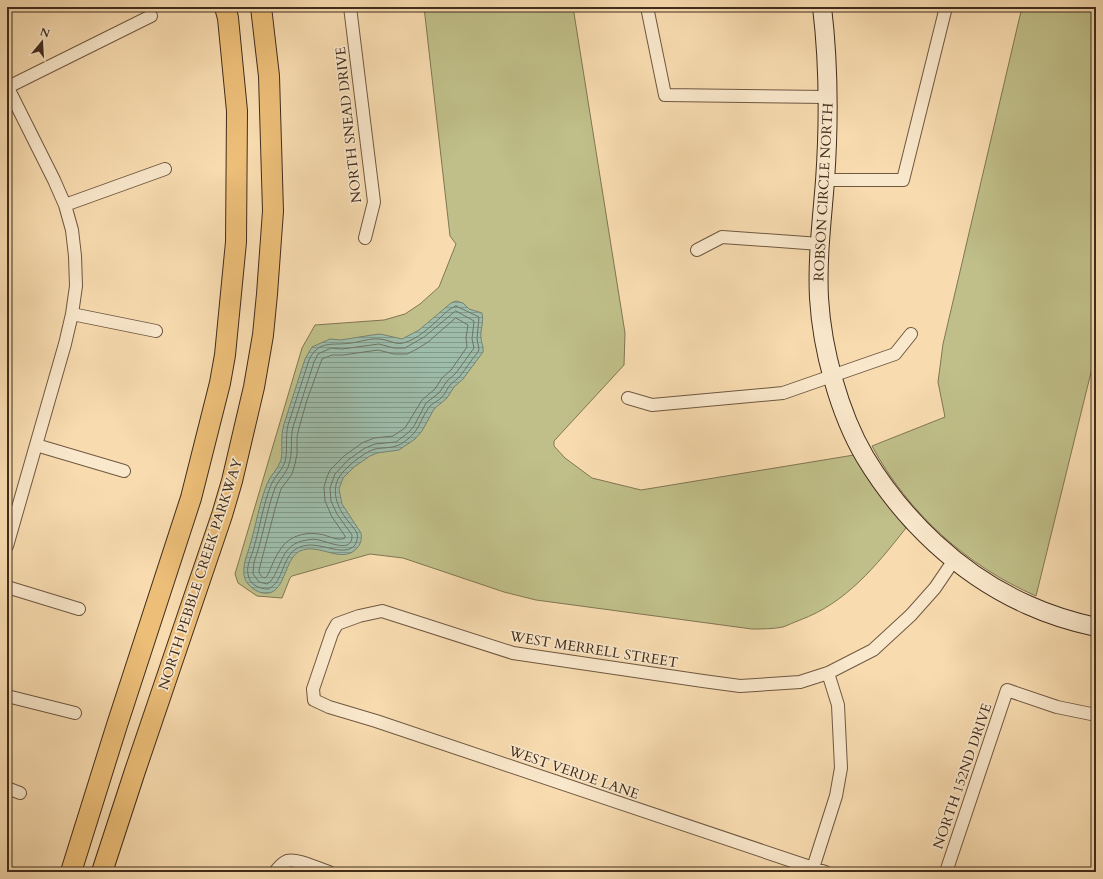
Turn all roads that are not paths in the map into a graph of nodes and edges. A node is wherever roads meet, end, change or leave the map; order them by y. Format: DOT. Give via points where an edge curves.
graph roads {
  1 [pos="225,7"];
  2 [pos="260,7"];
  3 [pos="350,7"];
  4 [pos="647,7"];
  5 [pos="822,7"];
  6 [pos="946,7"];
  7 [pos="151,16"];
  8 [pos="7,86"];
  9 [pos="828,97"];
  10 [pos="165,169"];
  11 [pos="825,180"];
  12 [pos="65,205"];
  13 [pos="365,238"];
  14 [pos="820,244"];
  15 [pos="697,250"];
  16 [pos="72,314"];
  17 [pos="156,331"];
  18 [pos="912,334"];
  19 [pos="833,376"];
  20 [pos="628,398"];
  21 [pos="36,445"];
  22 [pos="124,471"];
  23 [pos="7,546"];
  24 [pos="954,560"];
  25 [pos="7,587"];
  26 [pos="79,609"];
  27 [pos="1096,627"];
  28 [pos="828,673"];
  29 [pos="7,696"];
  30 [pos="314,700"];
  31 [pos="76,713"];
  32 [pos="1096,715"];
  33 [pos="117,725"];
  34 [pos="147,735"];
  35 [pos="7,788"];
  36 [pos="20,793"];
  37 [pos="813,868"];
  38 [pos="278,869"];
  39 [pos="71,872"];
  40 [pos="102,872"];
  41 [pos="329,872"];
  42 [pos="825,872"];
  43 [pos="946,872"];
  1 -- 33 [label="main road" via="237,111 236,242 226,355 191,498"];
  2 -- 34 [label="main road, NORTH PEBBLE CREEK PARKWAY" via="269,76 273,211 263,336 232,481"];
  3 -- 13 [label="street, NORTH SNEAD DRIVE" via="374,202"];
  4 -- 9 [label="street" via="665,95"];
  5 -- 9 [label="street, ROBSON CIRCLE NORTH"];
  6 -- 11 [label="street" via="903,180"];
  7 -- 8 [label="street"];
  8 -- 12 [label="street"];
  9 -- 11 [label="street, ROBSON CIRCLE NORTH"];
  10 -- 12 [label="street"];
  11 -- 14 [label="street, ROBSON CIRCLE NORTH"];
  12 -- 16 [label="street" via="72,230 75,256 76,286"];
  14 -- 15 [label="street" via="722,237"];
  14 -- 19 [label="street, ROBSON CIRCLE NORTH" via="818,271 821,319 823,339"];
  16 -- 17 [label="street"];
  16 -- 21 [label="street"];
  18 -- 19 [label="street" via="895,354"];
  19 -- 20 [label="street" via="783,393 652,405"];
  19 -- 24 [label="street, ROBSON CIRCLE NORTH" via="846,417 865,457 908,515"];
  21 -- 22 [label="street"];
  21 -- 23 [label="street"];
  24 -- 27 [label="street, ROBSON CIRCLE NORTH" via="983,581 1027,605 1066,620"];
  24 -- 28 [label="street, WEST MERRELL STREET" via="935,588 873,650"];
  25 -- 26 [label="street"];
  28 -- 30 [label="street, WEST MERRELL STREET" via="800,682 740,686 680,678 513,653 382,610 337,624 313,689"];
  28 -- 37 [label="street" via="838,705 841,768 836,796"];
  29 -- 31 [label="street"];
  30 -- 37 [label="street, WEST VERDE LANE"];
  32 -- 43 [label="street, NORTH 152ND DRIVE" via="1057,707 1007,690"];
  33 -- 34 [label="main road"];
  33 -- 39 [label="main road"];
  34 -- 40 [label="main road, NORTH PEBBLE CREEK PARKWAY"];
  35 -- 36 [label="street"];
  37 -- 42 [label="street, WEST VERDE LANE"];
  38 -- 41 [label="street" via="287,862 294,861"];
}
